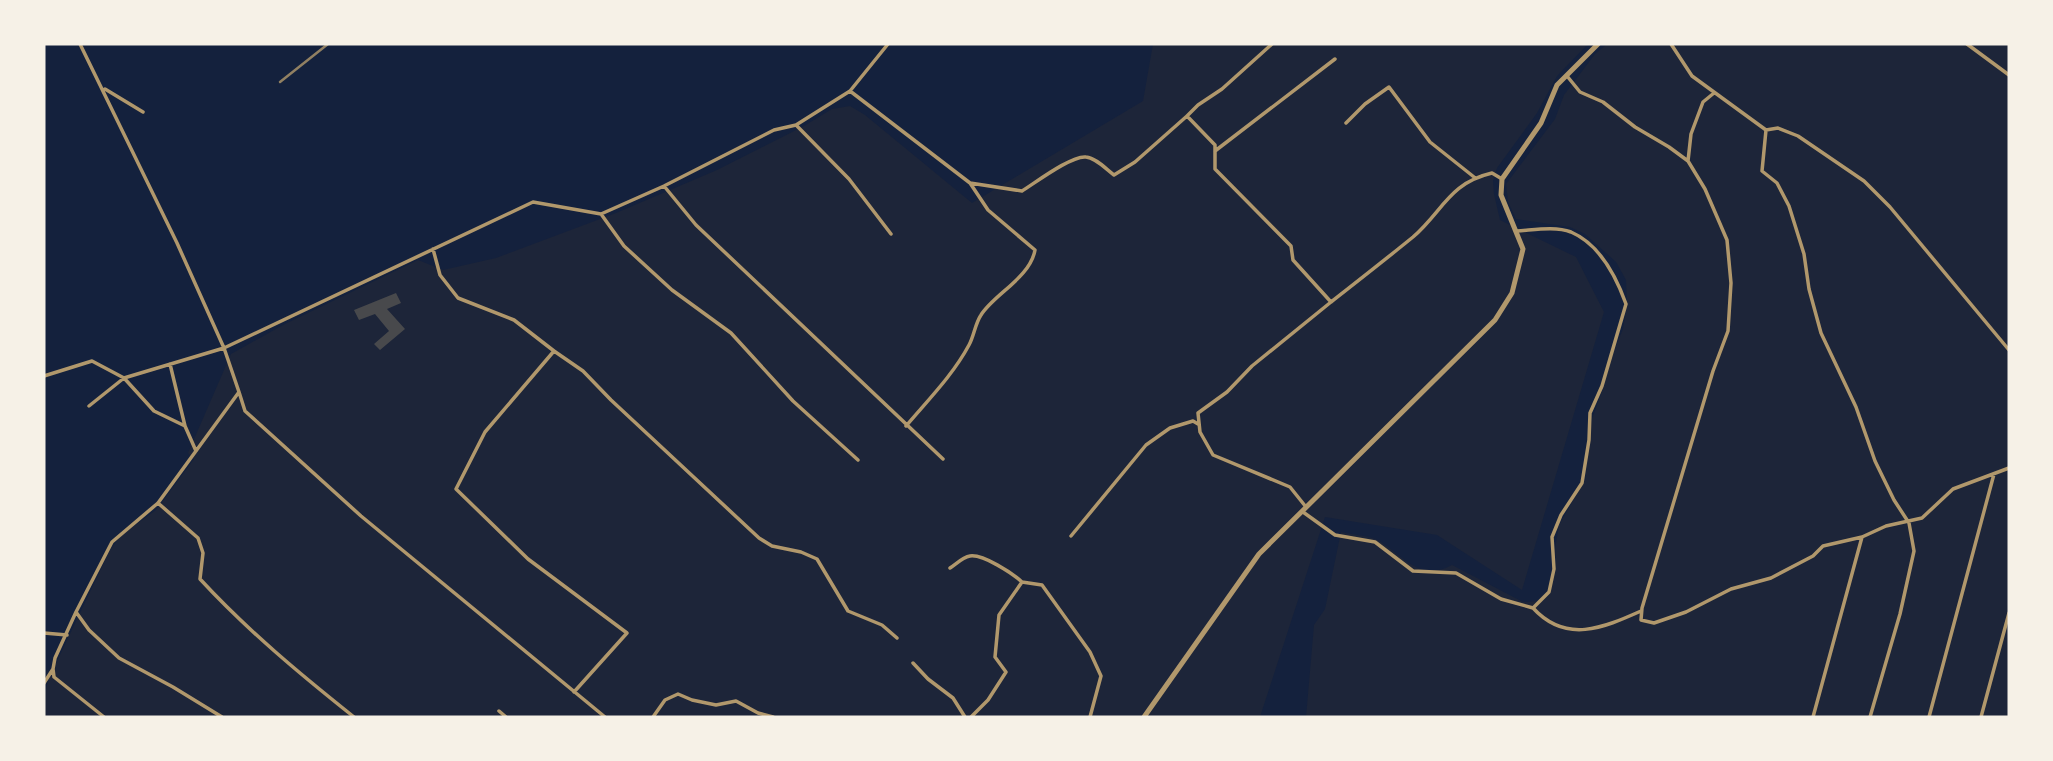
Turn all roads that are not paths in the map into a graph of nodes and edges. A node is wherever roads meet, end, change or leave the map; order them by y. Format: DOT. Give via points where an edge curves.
graph roads {
  1 [pos="80,44"];
  2 [pos="888,44"];
  3 [pos="1272,44"];
  4 [pos="1598,44"];
  5 [pos="1671,44"];
  6 [pos="1966,44"];
  7 [pos="1335,59"];
  8 [pos="2009,75"];
  9 [pos="1567,76"];
  10 [pos="103,88"];
  11 [pos="850,91"];
  12 [pos="1714,93"];
  13 [pos="143,112"];
  14 [pos="1187,117"];
  15 [pos="1346,123"];
  16 [pos="796,125"];
  17 [pos="1766,130"];
  18 [pos="1215,151"];
  19 [pos="1688,160"];
  20 [pos="1474,177"];
  21 [pos="1502,179"];
  22 [pos="970,183"];
  23 [pos="664,186"];
  24 [pos="601,214"];
  25 [pos="1517,231"];
  26 [pos="891,234"];
  27 [pos="433,249"];
  28 [pos="1331,302"];
  29 [pos="224,348"];
  30 [pos="2009,349"];
  31 [pos="554,351"];
  32 [pos="170,363"];
  33 [pos="44,376"];
  34 [pos="124,378"];
  35 [pos="239,392"];
  36 [pos="89,406"];
  37 [pos="1199,424"];
  38 [pos="185,426"];
  39 [pos="906,426"];
  40 [pos="196,451"];
  41 [pos="943,459"];
  42 [pos="858,460"];
  43 [pos="2009,468"];
  44 [pos="1994,474"];
  45 [pos="158,503"];
  46 [pos="1304,509"];
  47 [pos="1907,520"];
  48 [pos="1071,536"];
  49 [pos="1862,537"];
  50 [pos="950,568"];
  51 [pos="1022,582"];
  52 [pos="1533,608"];
  53 [pos="1642,611"];
  54 [pos="76,612"];
  55 [pos="2009,613"];
  56 [pos="44,633"];
  57 [pos="67,635"];
  58 [pos="897,638"];
  59 [pos="913,663"];
  60 [pos="53,669"];
  61 [pos="44,683"];
  62 [pos="574,692"];
  63 [pos="499,711"];
  64 [pos="104,717"];
  65 [pos="222,717"];
  66 [pos="354,717"];
  67 [pos="506,717"];
  68 [pos="605,717"];
  69 [pos="653,717"];
  70 [pos="773,717"];
  71 [pos="965,717"];
  72 [pos="971,717"];
  73 [pos="1090,717"];
  74 [pos="1144,717"];
  75 [pos="1813,717"];
  76 [pos="1870,717"];
  77 [pos="1929,717"];
  78 [pos="1981,717"];
  1 -- 10 [label="street"];
  2 -- 11 [label="street"];
  3 -- 14 [label="street"];
  4 -- 9 [label="street"];
  5 -- 12 [label="street" via="1692,76"];
  6 -- 8 [label="street"];
  7 -- 18 [label="street"];
  9 -- 19 [label="street" via="1580,92"];
  9 -- 21 [label="street"];
  10 -- 13 [label="street"];
  10 -- 29 [label="street"];
  11 -- 16 [label="street"];
  11 -- 22 [label="street"];
  12 -- 17 [label="street"];
  12 -- 19 [label="street" via="1703,102 1691,134"];
  14 -- 18 [label="street" via="1215,145"];
  14 -- 22 [label="street" via="1114,175 1084,156 1021,191"];
  15 -- 20 [label="street" via="1389,87 1430,142"];
  16 -- 23 [label="street" via="774,130"];
  16 -- 26 [label="street" via="849,179"];
  17 -- 30 [label="street" via="1778,128 1798,136 1864,181"];
  17 -- 47 [label="street" via="1762,171 1777,183 1789,206 1821,333 1875,461"];
  18 -- 28 [label="street" via="1214,169 1291,246 1293,260"];
  19 -- 53 [label="street" via="1727,240 1731,283 1728,331"];
  20 -- 21 [label="street" via="1492,173"];
  20 -- 28 [label="street" via="1446,199 1416,234"];
  21 -- 25 [label="street" via="1501,195"];
  22 -- 39 [label="street" via="988,210 1035,250 1033,259 981,314 954,370"];
  23 -- 24 [label="street"];
  23 -- 39 [label="street" via="696,225"];
  24 -- 27 [label="street" via="533,202"];
  24 -- 42 [label="street" via="624,246 672,290 731,333 793,401"];
  25 -- 46 [label="street" via="1524,249 1512,293 1494,320"];
  25 -- 52 [label="street" via="1570,232 1597,249 1626,304 1590,413 1582,483 1552,537 1555,569 1549,592"];
  27 -- 29 [label="street"];
  27 -- 31 [label="street" via="440,275 458,298 513,320"];
  28 -- 37 [label="street" via="1198,413"];
  29 -- 32 [label="street"];
  29 -- 35 [label="street"];
  31 -- 58 [label="street" via="583,371 759,538 817,559 848,611 882,625"];
  31 -- 62 [label="street" via="485,432 456,489 528,559 626,633"];
  32 -- 34 [label="street"];
  32 -- 38 [label="street"];
  33 -- 34 [label="street" via="92,361"];
  34 -- 36 [label="street"];
  34 -- 38 [label="street" via="154,411"];
  35 -- 40 [label="street"];
  35 -- 62 [label="street" via="245,411 306,467"];
  37 -- 46 [label="street" via="1213,455 1290,487"];
  37 -- 48 [label="street" via="1193,421 1170,428 1146,445"];
  38 -- 40 [label="street"];
  39 -- 41 [label="street"];
  40 -- 45 [label="street"];
  43 -- 44 [label="street"];
  44 -- 47 [label="street" via="1954,489 1922,517"];
  44 -- 77 [label="street"];
  45 -- 54 [label="street" via="112,542"];
  45 -- 66 [label="street" via="198,538 203,553 200,579 279,656"];
  46 -- 52 [label="street" via="1307,517 1335,535 1375,542 1413,571 1456,573 1501,599"];
  46 -- 74 [label="street" via="1259,554"];
  47 -- 49 [label="street"];
  47 -- 76 [label="street" via="1914,551"];
  49 -- 53 [label="street" via="1823,546 1771,578 1731,589 1654,623 1641,620"];
  49 -- 75 [label="street"];
  50 -- 51 [label="street" via="967,556 977,556"];
  51 -- 72 [label="street" via="999,615 995,657 1006,671"];
  51 -- 73 [label="street" via="1042,585 1090,652 1101,677"];
  52 -- 53 [label="street" via="1546,622 1580,631 1603,628"];
  54 -- 57 [label="street"];
  54 -- 65 [label="street" via="119,658"];
  55 -- 78 [label="street"];
  56 -- 57 [label="street"];
  57 -- 60 [label="street"];
  59 -- 71 [label="street" via="953,698"];
  60 -- 61 [label="street"];
  60 -- 64 [label="street" via="54,677"];
  62 -- 68 [label="street"];
  63 -- 67 [label="street"];
  69 -- 70 [label="street" via="665,700 678,694 716,705 736,701"];
}
